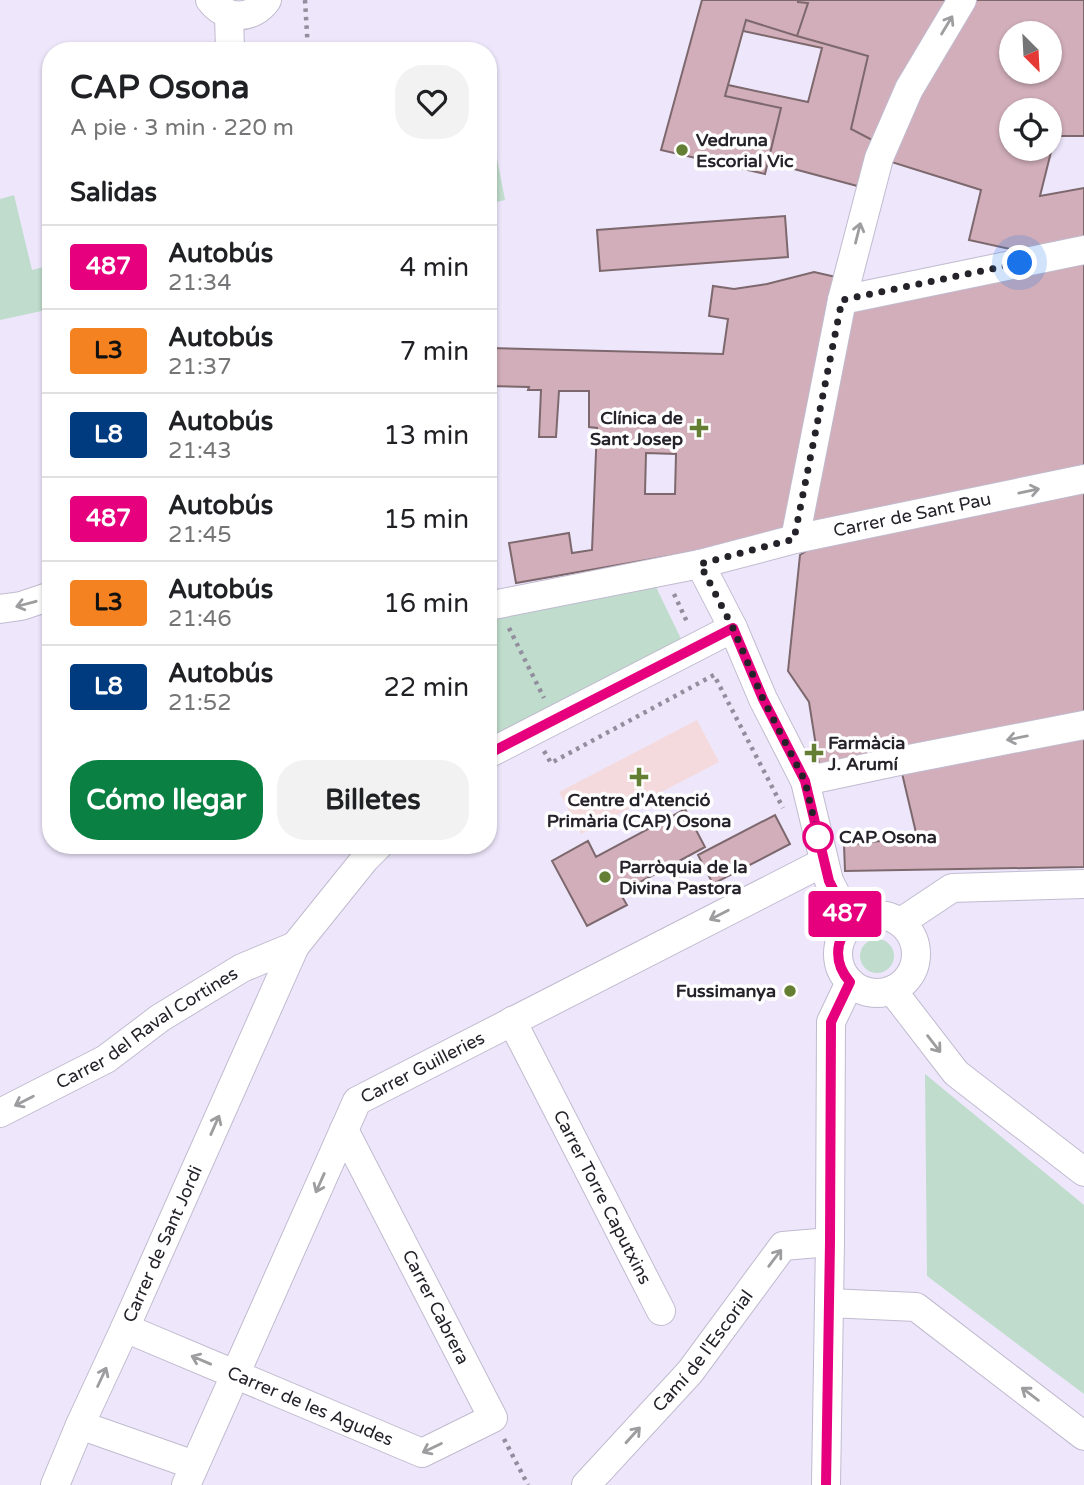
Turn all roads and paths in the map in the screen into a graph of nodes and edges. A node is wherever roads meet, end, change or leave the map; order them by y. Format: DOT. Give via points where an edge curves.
graph roads {
  1 [pos="267,0"];
  2 [pos="305,0"];
  3 [pos="962,0"];
  4 [pos="220,7"];
  5 [pos="228,42"];
  6 [pos="307,42"];
  7 [pos="1084,250"];
  8 [pos="842,300"];
  9 [pos="1084,479"];
  10 [pos="794,539"];
  11 [pos="700,564"];
  12 [pos="42,599"];
  13 [pos="0,609"];
  14 [pos="497,613"];
  15 [pos="733,628"];
  16 [pos="546,702"];
  17 [pos="1084,725"];
  18 [pos="497,749"];
  19 [pos="551,764"];
  20 [pos="805,781"];
  21 [pos="784,811"];
  22 [pos="370,854"];
  23 [pos="824,862"];
  24 [pos="1084,884"];
  25 [pos="901,922"];
  26 [pos="851,924"];
  27 [pos="295,946"];
  28 [pos="242,968"];
  29 [pos="850,982"];
  30 [pos="892,990"];
  31 [pos="270,1002"];
  32 [pos="512,1021"];
  33 [pos="0,1113"];
  34 [pos="344,1130"];
  35 [pos="1084,1171"];
  36 [pos="830,1242"];
  37 [pos="829,1303"];
  38 [pos="661,1311"];
  39 [pos="125,1328"];
  40 [pos="234,1374"];
  41 [pos="493,1418"];
  42 [pos="80,1425"];
  43 [pos="1084,1436"];
  44 [pos="190,1475"];
  45 [pos="55,1485"];
  46 [pos="528,1485"];
  47 [pos="586,1485"];
  48 [pos="826,1485"];
  1 -- 4 [label="street" via="244,15"];
  2 -- 6 [label="path"];
  8 -- 3 [label="street, one-way" via="878,158 909,89"];
  4 -- 5 [label="street"];
  7 -- 8 [label="street"];
  8 -- 10 [label="street"];
  10 -- 9 [label="street, Carrer de Sant Pau, one-way"];
  10 -- 11 [label="street, Carrer de Sant Pau"];
  11 -- 14 [label="street, Carrer de Sant Pau"];
  11 -- 15 [label="street"];
  12 -- 13 [label="street, one-way"];
  14 -- 16 [label="path"];
  15 -- 18 [label="street"];
  15 -- 20 [label="street"];
  17 -- 20 [label="street, one-way"];
  19 -- 21 [label="path" via="714,676"];
  20 -- 23 [label="street"];
  22 -- 27 [label="street, Carrer de Sant Jordi"];
  23 -- 26 [label="street"];
  23 -- 32 [label="street, Carrer Guilleries, one-way"];
  24 -- 25 [label="street" via="952,888"];
  25 -- 26 [label="street" via="876,914"];
  25 -- 30 [label="street" via="911,932 917,952 909,978"];
  26 -- 29 [label="street" via="838,953 839,966"];
  27 -- 28 [label="street, Carrer del Raval Cortines"];
  27 -- 31 [label="street, Carrer de Sant Jordi"];
  28 -- 31 [label="street" via="257,976"];
  28 -- 33 [label="street, Carrer del Raval Cortines, one-way" via="160,1018 106,1059"];
  29 -- 30 [label="street" via="873,993"];
  29 -- 36 [label="street" via="831,1022"];
  30 -- 35 [label="street, one-way" via="956,1073"];
  39 -- 31 [label="street, Carrer de Sant Jordi, one-way"];
  32 -- 34 [label="street, Carrer Guilleries" via="357,1101"];
  32 -- 38 [label="street, Carrer Torre Caputxins"];
  34 -- 40 [label="street, Carrer Guilleries, one-way"];
  34 -- 41 [label="street, Carrer Cabrera"];
  36 -- 37 [label="street"];
  47 -- 36 [label="street, Camí de l'Escorial, one-way" via="690,1372 783,1246"];
  43 -- 37 [label="street, one-way" via="916,1307"];
  37 -- 48 [label="street"];
  40 -- 39 [label="street, Carrer de les Agudes, one-way"];
  42 -- 39 [label="street, Carrer de Sant Jordi, one-way"];
  41 -- 40 [label="street, Carrer de les Agudes, one-way" via="422,1453"];
  40 -- 44 [label="street, Carrer Guilleries"];
  41 -- 46 [label="path"];
  42 -- 44 [label="street"];
  42 -- 45 [label="street, Carrer de Sant Jordi"];
}
